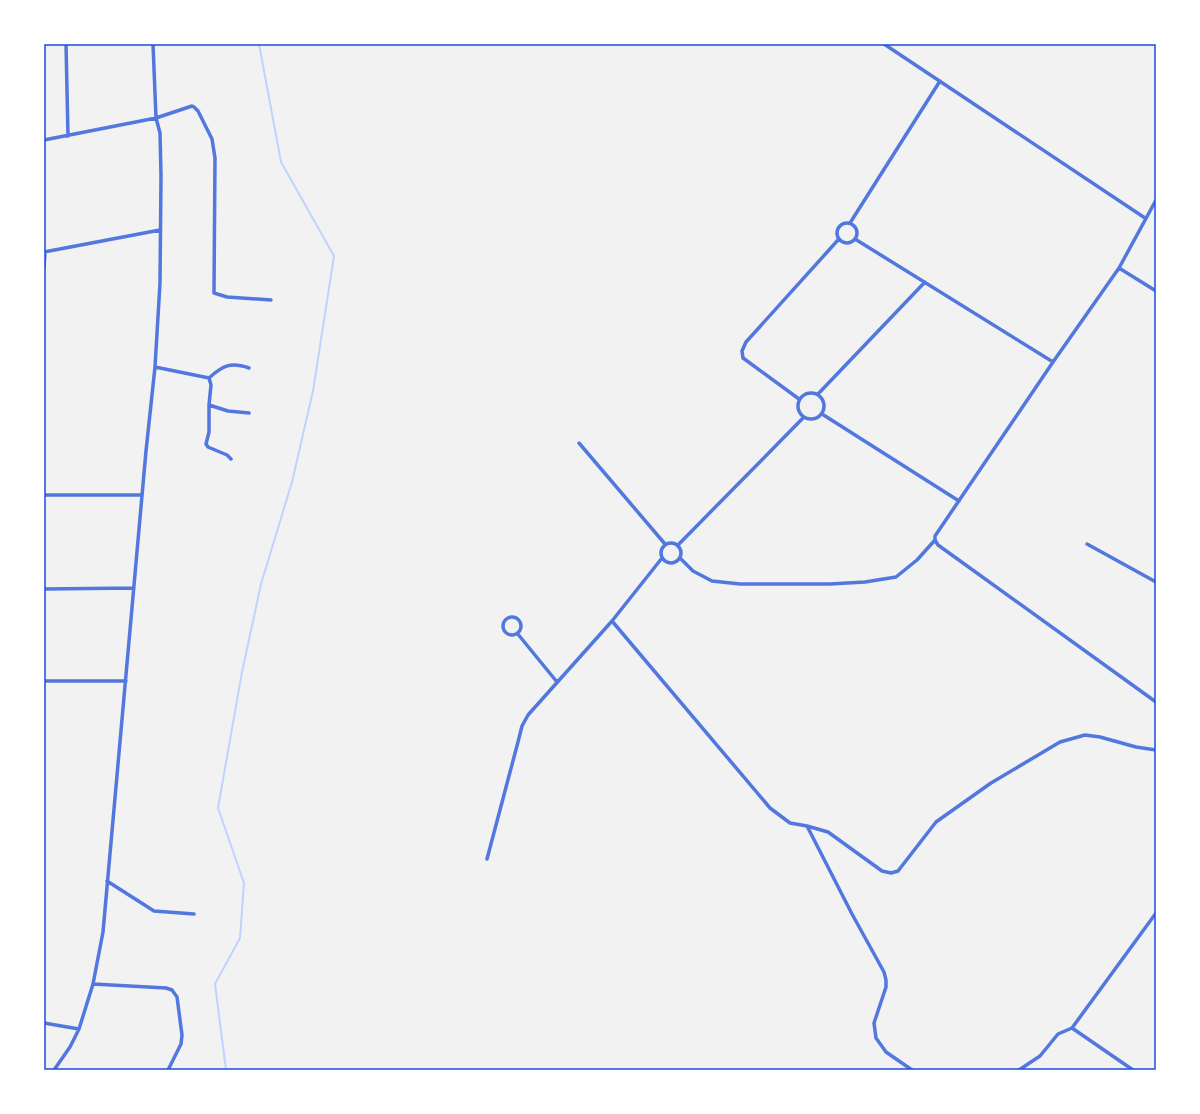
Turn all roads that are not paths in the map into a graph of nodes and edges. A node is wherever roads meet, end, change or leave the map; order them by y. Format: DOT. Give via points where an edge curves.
graph roads {
  1 [pos="66,44"];
  2 [pos="153,44"];
  3 [pos="884,44"];
  4 [pos="940,81"];
  5 [pos="156,118"];
  6 [pos="68,136"];
  7 [pos="44,140"];
  8 [pos="1156,200"];
  9 [pos="1145,218"];
  10 [pos="850,223"];
  11 [pos="160,230"];
  12 [pos="856,239"];
  13 [pos="838,240"];
  14 [pos="44,252"];
  15 [pos="44,268"];
  16 [pos="1120,268"];
  17 [pos="925,282"];
  18 [pos="1156,291"];
  19 [pos="271,300"];
  20 [pos="1053,362"];
  21 [pos="155,367"];
  22 [pos="250,368"];
  23 [pos="209,378"];
  24 [pos="818,394"];
  25 [pos="799,399"];
  26 [pos="209,405"];
  27 [pos="249,414"];
  28 [pos="822,414"];
  29 [pos="804,417"];
  30 [pos="579,443"];
  31 [pos="231,459"];
  32 [pos="44,495"];
  33 [pos="142,495"];
  34 [pos="959,500"];
  35 [pos="935,540"];
  36 [pos="665,544"];
  37 [pos="1087,544"];
  38 [pos="678,545"];
  39 [pos="662,558"];
  40 [pos="680,558"];
  41 [pos="1156,582"];
  42 [pos="134,588"];
  43 [pos="44,589"];
  44 [pos="612,621"];
  45 [pos="518,633"];
  46 [pos="44,681"];
  47 [pos="126,681"];
  48 [pos="557,682"];
  49 [pos="1156,702"];
  50 [pos="1156,750"];
  51 [pos="807,826"];
  52 [pos="487,859"];
  53 [pos="107,881"];
  54 [pos="1156,913"];
  55 [pos="194,914"];
  56 [pos="92,984"];
  57 [pos="44,1023"];
  58 [pos="79,1028"];
  59 [pos="1072,1028"];
  60 [pos="54,1070"];
  61 [pos="168,1070"];
  62 [pos="912,1070"];
  63 [pos="1019,1070"];
  64 [pos="1133,1070"];
  1 -- 6 [label="street"];
  2 -- 5 [label="street"];
  3 -- 4 [label="street"];
  4 -- 9 [label="street"];
  4 -- 10 [label="street"];
  5 -- 6 [label="street"];
  5 -- 11 [label="street" via="160,134"];
  5 -- 19 [label="street" via="192,106 198,111 212,139 215,158 214,293 226,297"];
  6 -- 7 [label="street"];
  8 -- 9 [label="street"];
  9 -- 16 [label="street"];
  10 -- 12 [label="street" via="855,226"];
  10 -- 13 [label="street" via="843,223 838,227"];
  11 -- 14 [label="street"];
  11 -- 21 [label="street"];
  12 -- 13 [label="street" via="850,243"];
  12 -- 17 [label="street"];
  13 -- 25 [label="street" via="746,342 742,351 743,358"];
  14 -- 15 [label="street"];
  16 -- 18 [label="street"];
  16 -- 20 [label="street"];
  17 -- 20 [label="street"];
  17 -- 24 [label="street"];
  20 -- 34 [label="street"];
  21 -- 23 [label="street"];
  21 -- 33 [label="street"];
  22 -- 23 [label="street" via="234,364 224,366"];
  23 -- 26 [label="street"];
  24 -- 25 [label="street" via="808,393"];
  24 -- 28 [label="street" via="824,403"];
  25 -- 29 [label="street" via="799,412"];
  26 -- 27 [label="street"];
  26 -- 31 [label="street" via="209,432 206,444"];
  28 -- 29 [label="street" via="814,419"];
  28 -- 34 [label="street"];
  29 -- 38 [label="street"];
  30 -- 36 [label="street"];
  32 -- 33 [label="street"];
  33 -- 42 [label="street"];
  34 -- 35 [label="street" via="935,536"];
  35 -- 40 [label="street" via="917,560 896,577 865,582 740,584 712,581 693,571"];
  35 -- 49 [label="street" via="938,545"];
  36 -- 38 [label="street" via="669,542"];
  36 -- 39 [label="street" via="662,548"];
  37 -- 41 [label="street"];
  38 -- 40 [label="street" via="681,549"];
  39 -- 40 [label="street" via="668,563"];
  39 -- 44 [label="street"];
  42 -- 43 [label="street"];
  42 -- 47 [label="street"];
  44 -- 48 [label="street"];
  44 -- 51 [label="street" via="770,808 790,823"];
  45 -- 45 [label="street" via="507,633 504,627 506,620 512,617 519,620 521,627"];
  45 -- 48 [label="street"];
  46 -- 47 [label="street"];
  47 -- 53 [label="street"];
  48 -- 52 [label="street" via="528,715 522,726"];
  50 -- 51 [label="street" via="1100,736 1085,735 1060,742 991,783 936,822 901,869 891,873 879,870 828,832"];
  51 -- 62 [label="street" via="884,972 886,987 874,1023 876,1038 886,1052"];
  53 -- 55 [label="street" via="154,911"];
  53 -- 56 [label="street" via="103,932"];
  54 -- 59 [label="street"];
  56 -- 58 [label="street"];
  56 -- 61 [label="street" via="172,990 180,1017 182,1040"];
  57 -- 58 [label="street"];
  58 -- 60 [label="street"];
  59 -- 63 [label="street" via="1058,1034 1040,1056"];
  59 -- 64 [label="street"];
}
